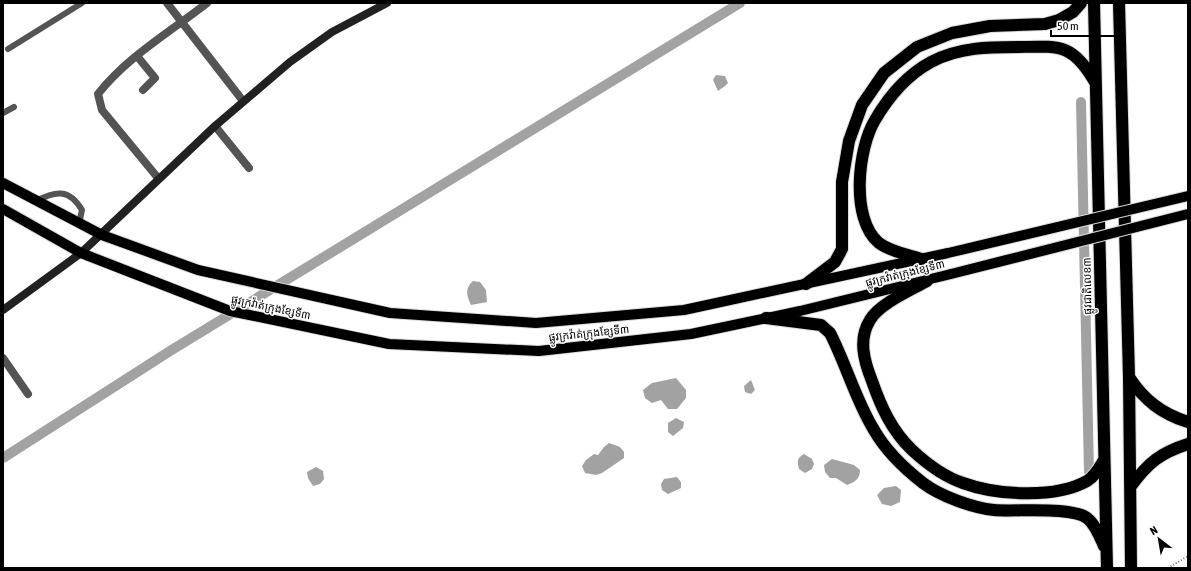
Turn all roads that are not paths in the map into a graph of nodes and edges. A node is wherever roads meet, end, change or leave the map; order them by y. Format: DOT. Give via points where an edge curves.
graph roads {
  1 [pos="82,3"];
  2 [pos="167,3"];
  3 [pos="207,3"];
  4 [pos="386,3"];
  5 [pos="1082,3"];
  6 [pos="1094,3"];
  7 [pos="1119,3"];
  8 [pos="183,22"];
  9 [pos="8,49"];
  10 [pos="137,56"];
  11 [pos="1095,84"];
  12 [pos="143,90"];
  13 [pos="242,100"];
  14 [pos="14,107"];
  15 [pos="3,113"];
  16 [pos="215,126"];
  17 [pos="249,168"];
  18 [pos="158,178"];
  19 [pos="3,184"];
  20 [pos="1188,196"];
  21 [pos="36,201"];
  22 [pos="3,209"];
  23 [pos="1188,214"];
  24 [pos="79,224"];
  25 [pos="102,235"];
  26 [pos="81,253"];
  27 [pos="921,259"];
  28 [pos="927,281"];
  29 [pos="806,284"];
  30 [pos="3,310"];
  31 [pos="766,318"];
  32 [pos="3,358"];
  33 [pos="1129,377"];
  34 [pos="28,394"];
  35 [pos="1188,422"];
  36 [pos="1188,444"];
  37 [pos="1104,460"];
  38 [pos="1131,486"];
  39 [pos="1106,551"];
  40 [pos="1107,568"];
  41 [pos="1132,568"];
  1 -- 9 [label="lane"];
  2 -- 8 [label="street"];
  3 -- 8 [label="street"];
  4 -- 13 [label="main road" via="332,32"];
  5 -- 29 [label="highway" via="1059,20 1045,24 990,26 952,33 917,47 884,73 862,105 849,141 842,182 842,249 835,262"];
  6 -- 11 [label="highway, ផ្លូវជាតិលេខ៣"];
  7 -- 33 [label="highway"];
  8 -- 10 [label="street"];
  8 -- 13 [label="street"];
  10 -- 12 [label="street" via="155,78"];
  10 -- 18 [label="street" via="109,80 98,94 102,110"];
  11 -- 27 [label="highway" via="1076,56 1049,46 964,50 930,63 900,85 874,120 866,141 860,199 868,229 878,242 888,249"];
  11 -- 37 [label="highway, ផ្លូវជាតិលេខ៣"];
  13 -- 16 [label="main road"];
  14 -- 15 [label="lane"];
  16 -- 17 [label="street"];
  16 -- 18 [label="main road"];
  18 -- 25 [label="main road"];
  19 -- 21 [label="main road, ផ្លូវក្រវ៉ាត់ក្រុងខ្សែទី៣"];
  20 -- 27 [label="main road, ផ្លូវក្រវ៉ាត់ក្រុងខ្សែទី៣, bridge"];
  21 -- 24 [label="main road, ផ្លូវក្រវ៉ាត់ក្រុងខ្សែទី៣"];
  21 -- 24 [label="lane" via="52,193 65,194 77,202 82,210"];
  22 -- 26 [label="main road, ផ្លូវក្រវ៉ាត់ក្រុងខ្សែទី៣"];
  23 -- 28 [label="main road, ផ្លូវក្រវ៉ាត់ក្រុងខ្សែទី៣, bridge"];
  24 -- 25 [label="main road, ផ្លូវក្រវ៉ាត់ក្រុងខ្សែទី៣"];
  25 -- 26 [label="main road"];
  25 -- 29 [label="main road, ផ្លូវក្រវ៉ាត់ក្រុងខ្សែទី៣" via="198,270 390,313 536,322 684,310"];
  26 -- 30 [label="main road"];
  26 -- 31 [label="main road, ផ្លូវក្រវ៉ាត់ក្រុងខ្សែទី៣" via="230,311 389,344 540,351 691,334"];
  27 -- 29 [label="main road, ផ្លូវក្រវ៉ាត់ក្រុងខ្សែទី៣"];
  28 -- 31 [label="main road, ផ្លូវក្រវ៉ាត់ក្រុងខ្សែទី៣"];
  28 -- 37 [label="highway" via="878,311 870,319 862,344 869,375 879,401 892,428 912,450 935,469 962,483 990,490 1021,492 1050,493 1077,485 1097,472"];
  31 -- 39 [label="highway" via="821,325 830,333 874,430 890,452 924,484 970,505 993,510 1079,514 1087,518 1098,533"];
  32 -- 34 [label="street"];
  33 -- 35 [label="highway" via="1158,409 1171,417"];
  33 -- 38 [label="highway"];
  36 -- 38 [label="highway" via="1152,461"];
  37 -- 39 [label="highway, ផ្លូវជាតិលេខ៣"];
  38 -- 41 [label="highway"];
  39 -- 40 [label="highway, ផ្លូវជាតិលេខ៣"];
}
